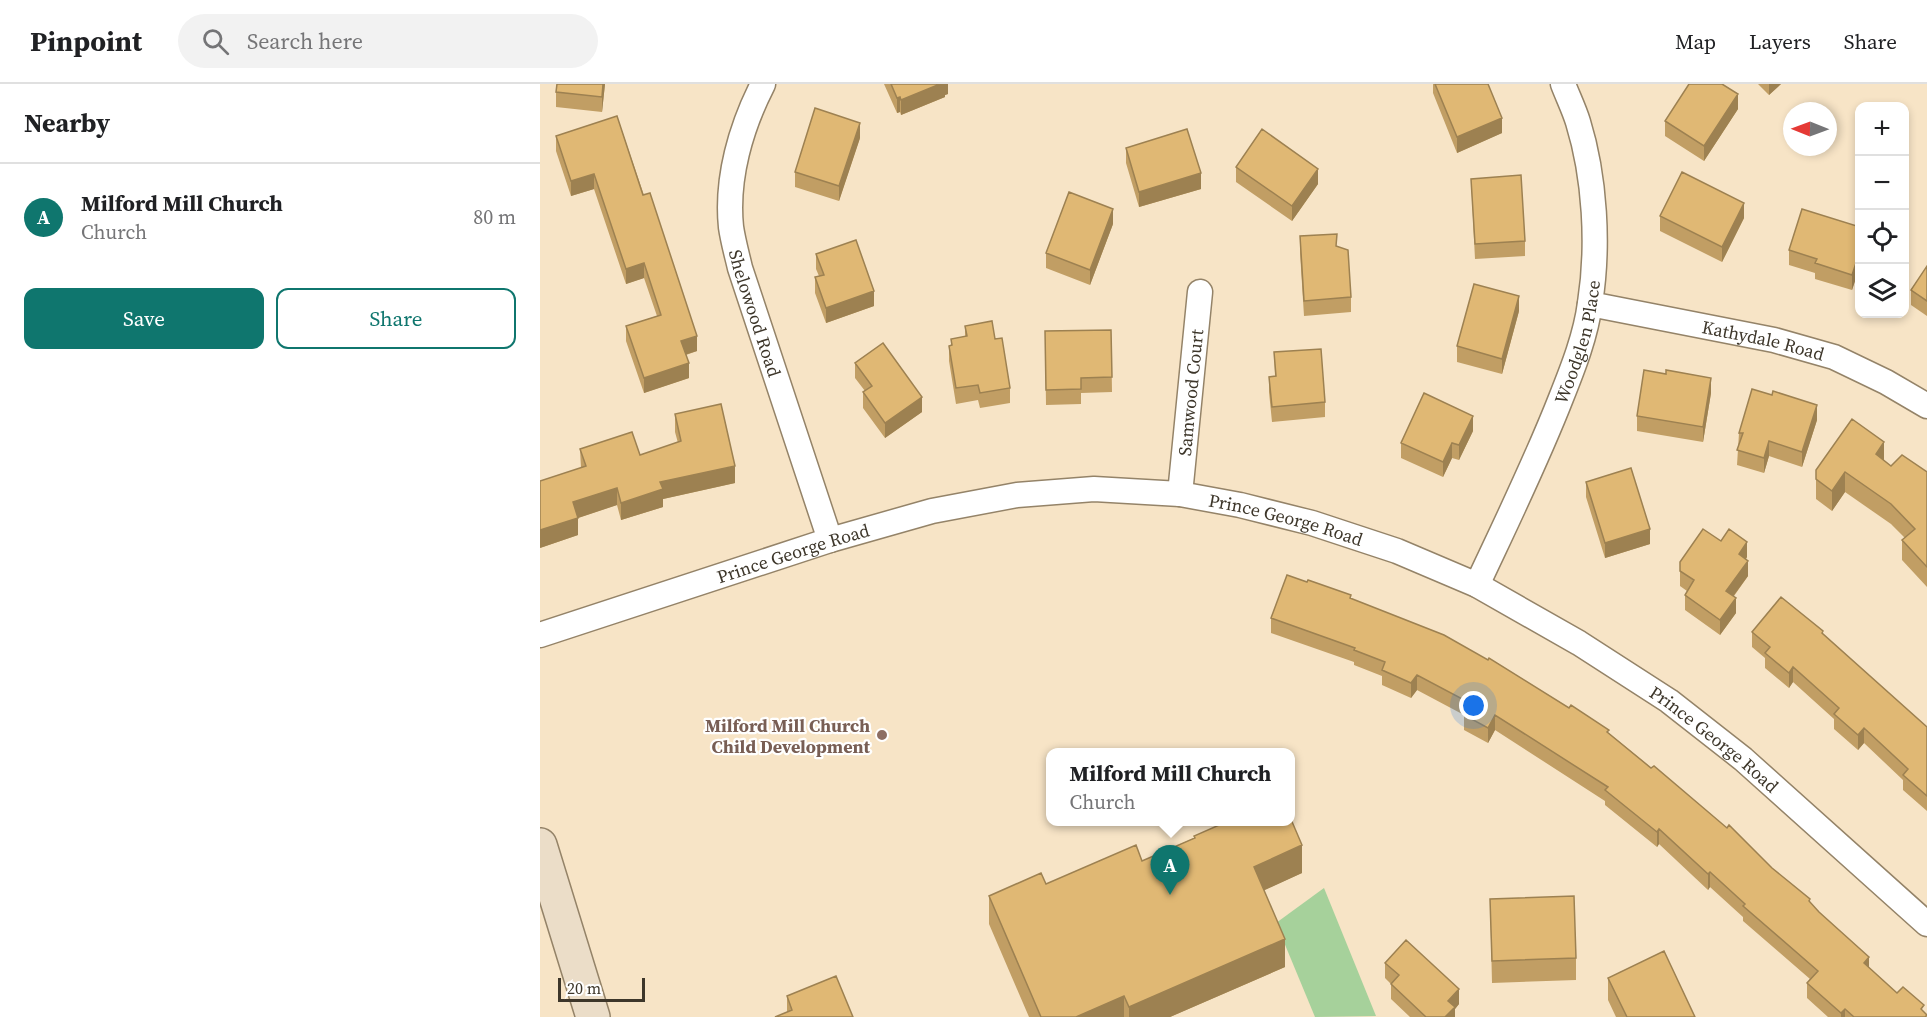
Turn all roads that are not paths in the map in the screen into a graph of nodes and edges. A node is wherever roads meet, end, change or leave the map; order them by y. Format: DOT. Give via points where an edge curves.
graph roads {
  1 [pos="763,84"];
  2 [pos="1563,84"];
  3 [pos="1200,292"];
  4 [pos="1590,304"];
  5 [pos="1927,405"];
  6 [pos="1180,494"];
  7 [pos="830,540"];
  8 [pos="1477,585"];
  9 [pos="540,635"];
  10 [pos="540,844"];
  11 [pos="1927,924"];
  12 [pos="593,1017"];
  1 -- 7 [label="street, Shelowood Road" via="735,160 731,228 740,268"];
  2 -- 4 [label="street, Woodglen Place" via="1578,123 1594,215"];
  3 -- 6 [label="street, Samwood Court"];
  4 -- 5 [label="street, Kathydale Road" via="1773,340 1834,357"];
  4 -- 8 [label="street, Woodglen Place" via="1575,362 1548,433"];
  6 -- 7 [label="street, Prince George Road" via="1094,489 1017,495 933,511"];
  6 -- 8 [label="street, Prince George Road" via="1312,523 1396,551"];
  7 -- 9 [label="street, Prince George Road"];
  8 -- 11 [label="street, Prince George Road" via="1579,643 1669,701 1743,759"];
  10 -- 12 [label="main road"];
}
